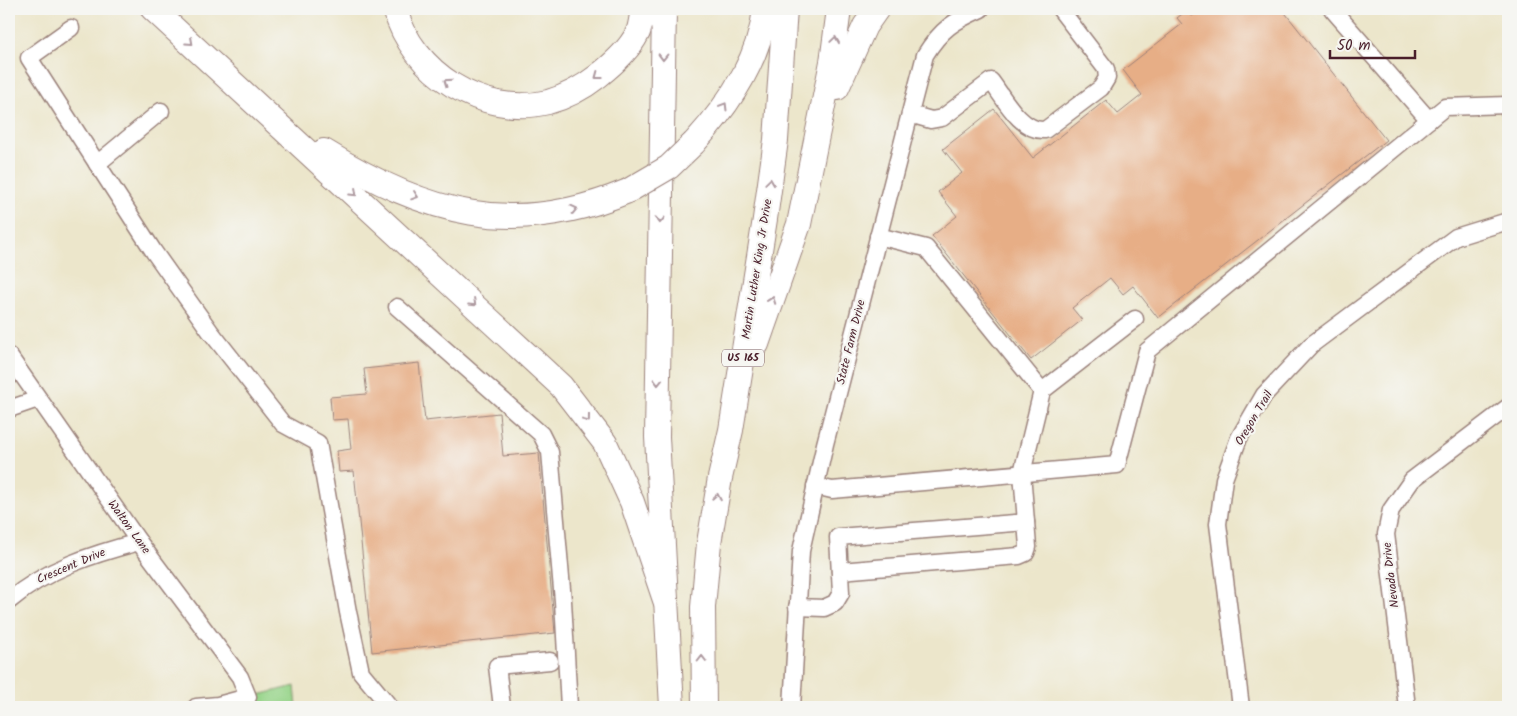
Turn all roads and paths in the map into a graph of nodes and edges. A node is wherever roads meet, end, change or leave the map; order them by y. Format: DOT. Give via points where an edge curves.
graph roads {
  1 [pos="153,9"];
  2 [pos="395,9"];
  3 [pos="643,9"];
  4 [pos="664,9"];
  5 [pos="764,9"];
  6 [pos="785,9"];
  7 [pos="839,9"];
  8 [pos="877,9"];
  9 [pos="981,9"];
  10 [pos="1060,9"];
  11 [pos="1332,9"];
  12 [pos="71,28"];
  13 [pos="1508,105"];
  14 [pos="161,111"];
  15 [pos="910,114"];
  16 [pos="1429,120"];
  17 [pos="280,124"];
  18 [pos="814,156"];
  19 [pos="98,164"];
  20 [pos="1508,221"];
  21 [pos="878,236"];
  22 [pos="397,307"];
  23 [pos="1135,319"];
  24 [pos="9,356"];
  25 [pos="1042,391"];
  26 [pos="38,399"];
  27 [pos="1508,406"];
  28 [pos="9,409"];
  29 [pos="731,430"];
  30 [pos="1022,473"];
  31 [pos="815,486"];
  32 [pos="1026,522"];
  33 [pos="139,542"];
  34 [pos="840,570"];
  35 [pos="665,600"];
  36 [pos="9,601"];
  37 [pos="796,607"];
  38 [pos="550,661"];
  39 [pos="672,706"];
  40 [pos="196,707"];
  41 [pos="390,707"];
  42 [pos="502,707"];
  43 [pos="569,707"];
  44 [pos="704,707"];
  45 [pos="792,707"];
  46 [pos="1241,707"];
  47 [pos="1407,707"];
  1 -- 17 [label="highway, one-way"];
  3 -- 2 [label="highway, one-way" via="637,34 612,65 583,87 548,102 513,105 483,99 454,87 436,74 419,56"];
  4 -- 35 [label="highway, one-way" via="658,437"];
  17 -- 5 [label="highway, one-way, bridge" via="350,167 394,189 450,208 487,216 519,218 559,213 628,192 669,166 694,143 717,118 740,81 754,49"];
  29 -- 6 [label="highway, Martin Luther King Jr Drive / US 165, one-way" via="776,140"];
  18 -- 7 [label="highway, one-way"];
  8 -- 18 [label="highway" via="865,26 839,81"];
  9 -- 15 [label="street, State Farm Drive" via="952,22 935,38 925,55"];
  10 -- 15 [label="street" via="1106,69 1107,78 1102,88 1045,130 1036,131 1026,126 990,81 942,118 931,120"];
  11 -- 16 [label="street"];
  12 -- 19 [label="street" via="30,58"];
  13 -- 16 [label="street" via="1445,107"];
  14 -- 19 [label="street"];
  15 -- 21 [label="street, State Farm Drive"];
  16 -- 30 [label="street" via="1147,351 1117,464"];
  17 -- 35 [label="highway, one-way" via="561,386 605,444 632,502"];
  29 -- 18 [label="highway, one-way" via="799,224"];
  19 -- 41 [label="street" via="154,252 210,331 283,424 318,443 361,672"];
  20 -- 46 [label="street, Oregon Trail" via="1456,237 1310,345 1264,396 1240,438 1224,479 1218,524"];
  21 -- 25 [label="street" via="926,248"];
  21 -- 31 [label="street, State Farm Drive"];
  22 -- 43 [label="street" via="541,434 550,452"];
  23 -- 25 [label="street"];
  24 -- 26 [label="street, Walton Lane"];
  25 -- 30 [label="street"];
  26 -- 28 [label="street"];
  26 -- 33 [label="street, Walton Lane"];
  27 -- 47 [label="street, Nevada Drive" via="1412,480 1391,510 1386,534"];
  44 -- 29 [label="highway, Martin Luther King Jr Drive / US 165, one-way" via="702,607 709,542"];
  30 -- 31 [label="street" via="832,490"];
  30 -- 32 [label="street"];
  31 -- 37 [label="street, State Farm Drive" via="800,551"];
  32 -- 34 [label="street" via="1028,546 1026,553 1019,556"];
  32 -- 34 [label="street" via="838,537"];
  33 -- 36 [label="street, Crescent Drive" via="100,552 69,565 26,586"];
  33 -- 40 [label="street, Walton Lane" via="240,677 248,697"];
  34 -- 37 [label="street" via="841,594 835,603 824,608"];
  35 -- 39 [label="highway"];
  37 -- 45 [label="street, State Farm Drive"];
  38 -- 42 [label="street" via="497,666"];
}
